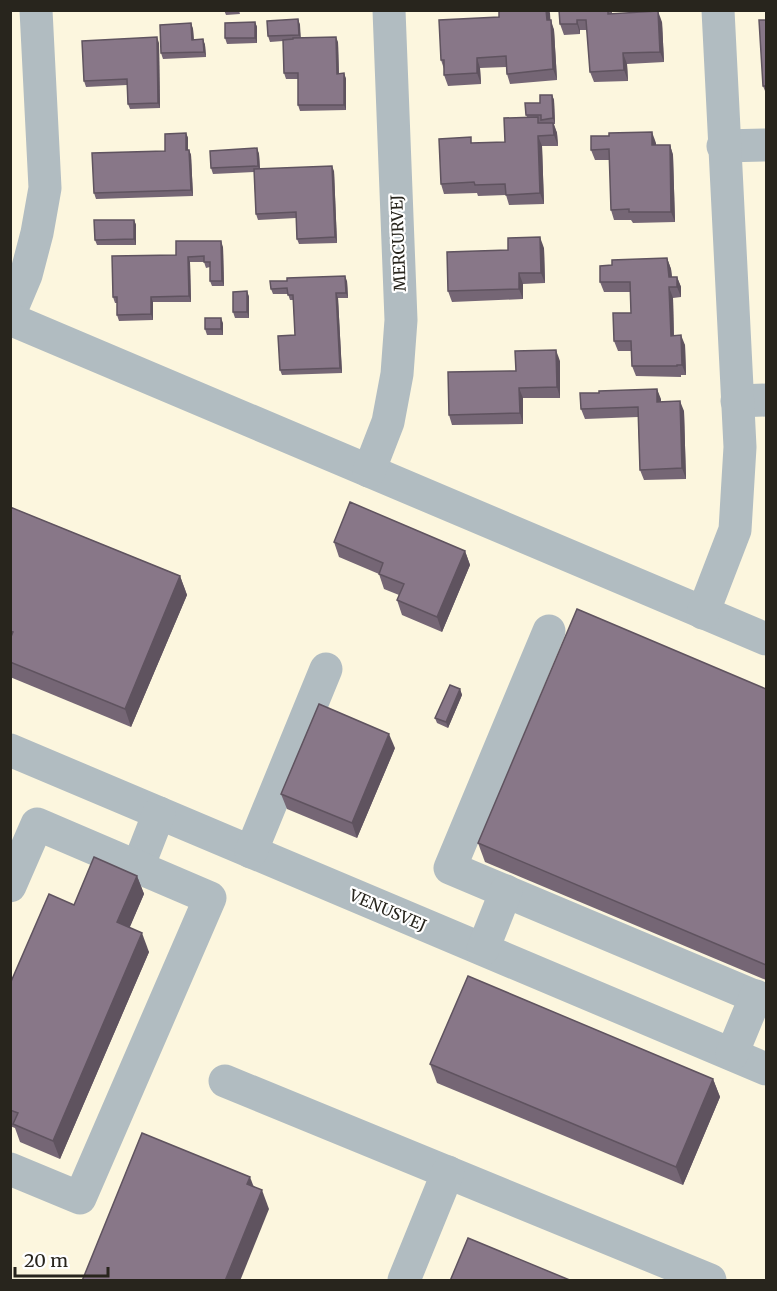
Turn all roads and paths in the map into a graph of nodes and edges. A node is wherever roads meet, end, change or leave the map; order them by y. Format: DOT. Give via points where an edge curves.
graph roads {
  1 [pos="36,10"];
  2 [pos="390,10"];
  3 [pos="718,10"];
  4 [pos="766,145"];
  5 [pos="723,146"];
  6 [pos="10,312"];
  7 [pos="10,319"];
  8 [pos="752,401"];
  9 [pos="369,471"];
  10 [pos="703,613"];
  11 [pos="549,632"];
  12 [pos="766,639"];
  13 [pos="326,669"];
  14 [pos="10,750"];
  15 [pos="159,813"];
  16 [pos="251,852"];
  17 [pos="138,867"];
  18 [pos="10,886"];
  19 [pos="506,891"];
  20 [pos="483,949"];
  21 [pos="761,998"];
  22 [pos="732,1054"];
  23 [pos="766,1069"];
  24 [pos="225,1081"];
  25 [pos="10,1168"];
  26 [pos="448,1172"];
  27 [pos="404,1281"];
  28 [pos="710,1281"];
  1 -- 6 [label="street" via="45,188 26,275"];
  2 -- 9 [label="street, MERCURVEJ" via="401,320 388,422"];
  3 -- 5 [label="street"];
  4 -- 5 [label="street"];
  5 -- 8 [label="street"];
  7 -- 9 [label="street"];
  8 -- 10 [label="street" via="740,447 735,530"];
  9 -- 10 [label="street"];
  10 -- 12 [label="street"];
  11 -- 19 [label="street" via="450,868"];
  13 -- 16 [label="street"];
  14 -- 15 [label="street, VENUSVEJ"];
  15 -- 16 [label="street, VENUSVEJ"];
  15 -- 17 [label="street"];
  16 -- 20 [label="street, VENUSVEJ"];
  17 -- 18 [label="street" via="37,824"];
  17 -- 25 [label="street" via="210,898 80,1198"];
  19 -- 20 [label="street"];
  19 -- 21 [label="street"];
  20 -- 22 [label="street, VENUSVEJ"];
  21 -- 22 [label="street"];
  22 -- 23 [label="street, VENUSVEJ"];
  24 -- 26 [label="street"];
  26 -- 27 [label="street"];
  26 -- 28 [label="street"];
}
